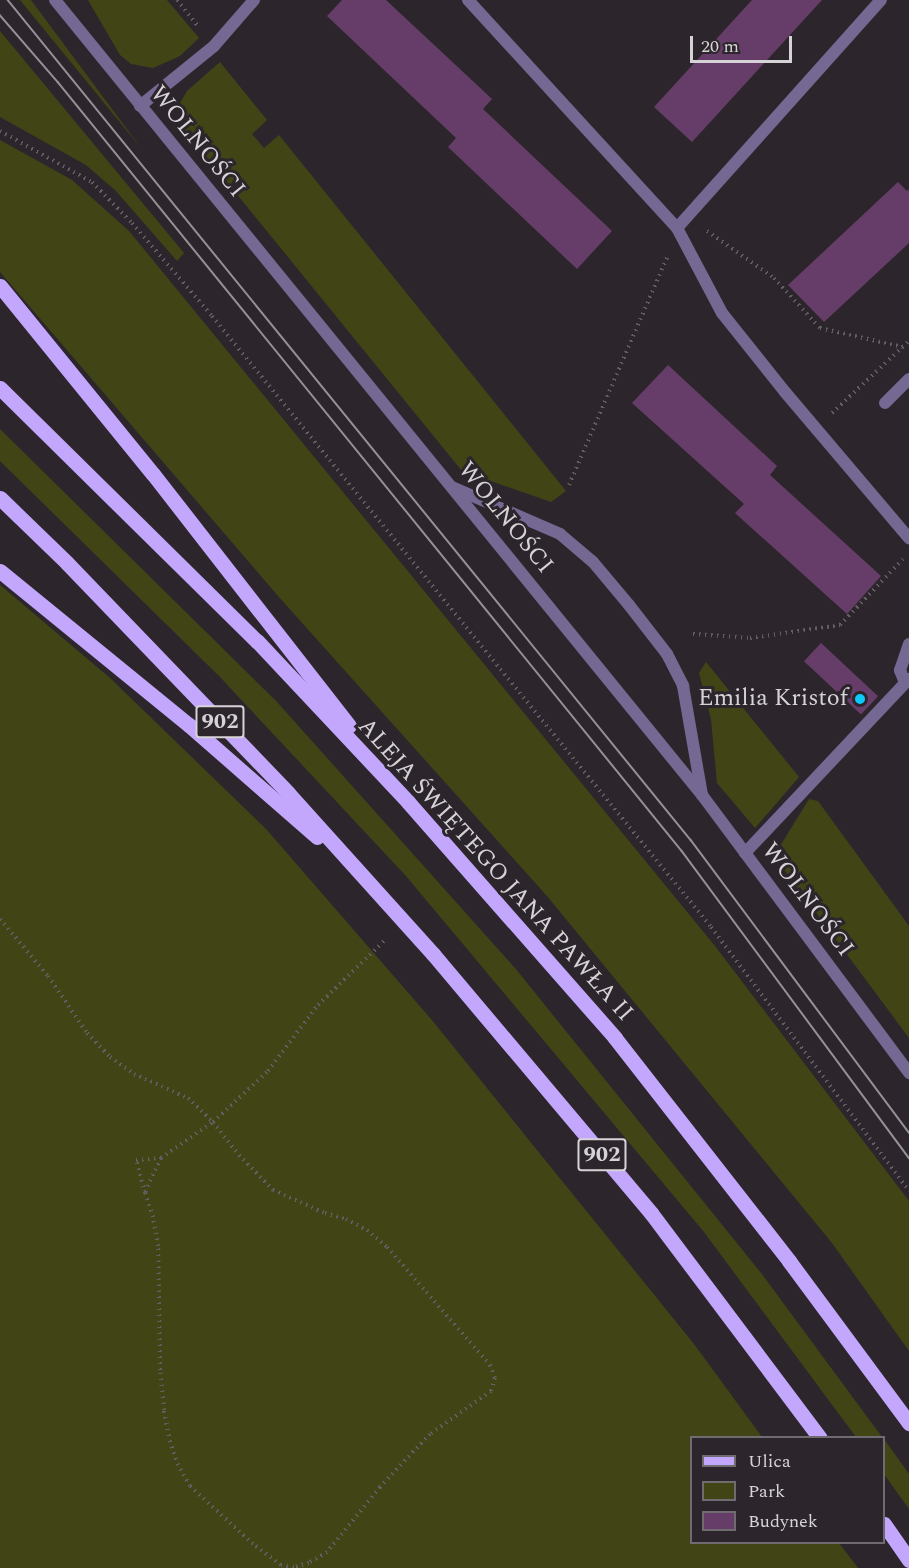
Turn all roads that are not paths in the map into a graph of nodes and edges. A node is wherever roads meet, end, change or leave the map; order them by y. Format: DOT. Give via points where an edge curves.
graph roads {
  1 [pos="55,0"];
  2 [pos="254,0"];
  3 [pos="468,0"];
  4 [pos="881,0"];
  5 [pos="141,106"];
  6 [pos="677,228"];
  7 [pos="0,286"];
  8 [pos="909,379"];
  9 [pos="0,388"];
  10 [pos="885,403"];
  11 [pos="452,487"];
  12 [pos="0,498"];
  13 [pos="909,538"];
  14 [pos="0,571"];
  15 [pos="909,644"];
  16 [pos="907,681"];
  17 [pos="702,795"];
  18 [pos="408,802"];
  19 [pos="745,853"];
  20 [pos="370,884"];
  21 [pos="909,1073"];
  22 [pos="909,1424"];
  23 [pos="819,1436"];
  24 [pos="885,1525"];
  25 [pos="909,1560"];
  1 -- 5 [label="street, WOLNOŚCI"];
  2 -- 5 [label="street" via="214,46"];
  3 -- 6 [label="street"];
  4 -- 6 [label="street"];
  5 -- 11 [label="street, WOLNOŚCI"];
  6 -- 13 [label="street" via="722,313"];
  7 -- 18 [label="main road" via="153,474"];
  8 -- 10 [label="street"];
  9 -- 18 [label="main road, ALEJA ŚWIĘTEGO JANA PAWŁA II" via="257,641"];
  11 -- 17 [label="street, WOLNOŚCI"];
  11 -- 17 [label="street" via="560,534 593,562 629,605 667,654 684,686"];
  12 -- 20 [label="main road, 902" via="185,685"];
  14 -- 20 [label="main road" via="189,725"];
  15 -- 16 [label="street" via="900,670"];
  16 -- 19 [label="street"];
  17 -- 19 [label="street, WOLNOŚCI"];
  18 -- 22 [label="main road, ALEJA ŚWIĘTEGO JANA PAWŁA II" via="615,1038 789,1261"];
  19 -- 21 [label="street, WOLNOŚCI"];
  20 -- 23 [label="main road, 902" via="501,1032 651,1213"];
  24 -- 25 [label="main road"];
}
